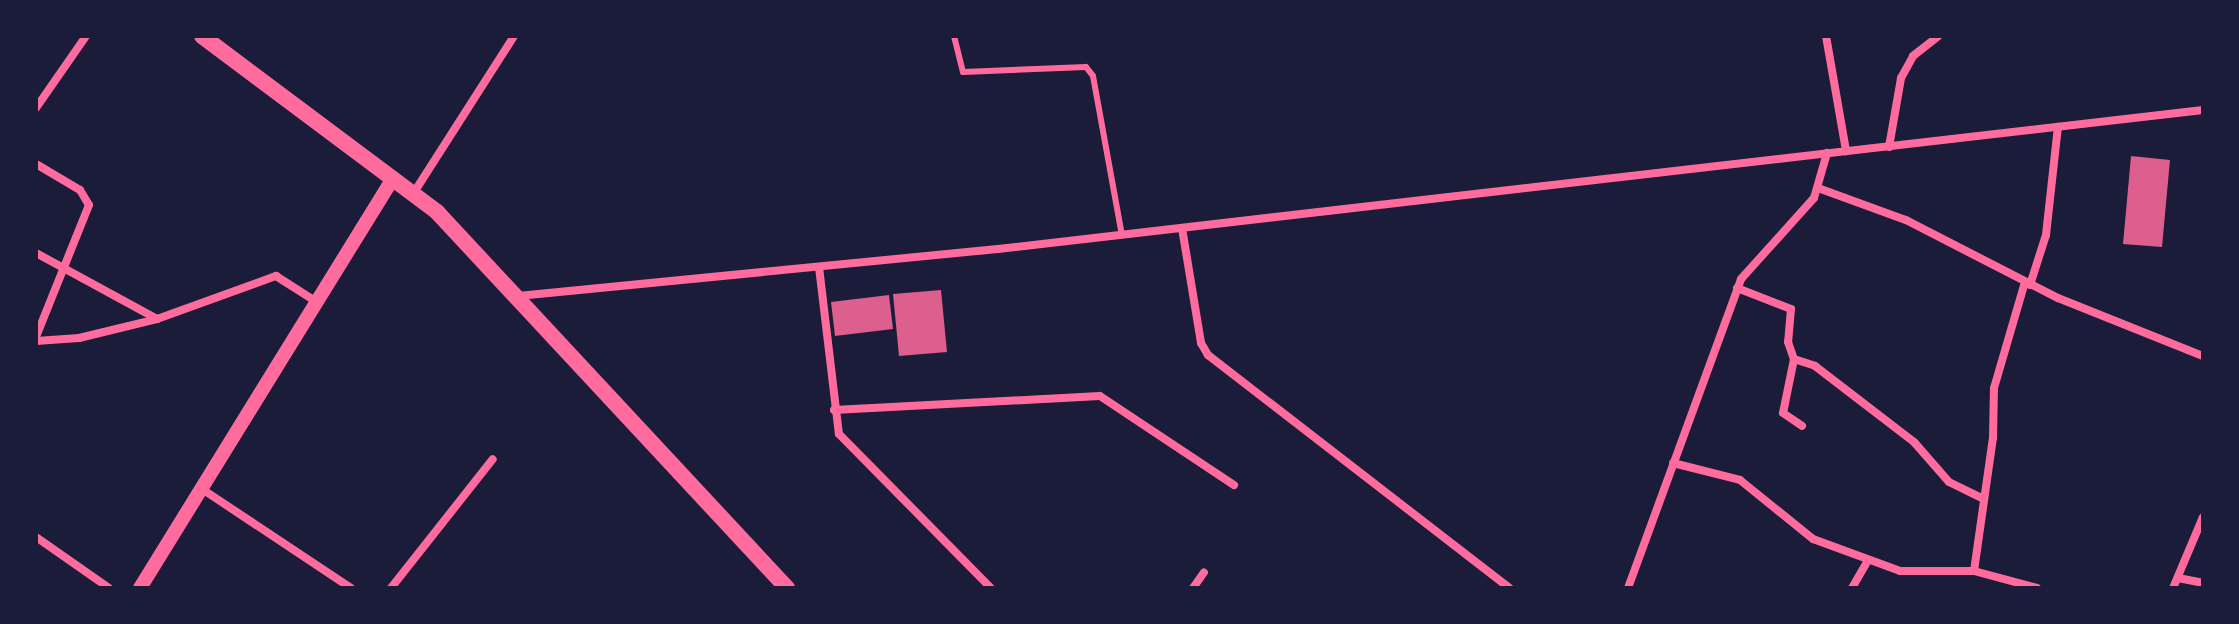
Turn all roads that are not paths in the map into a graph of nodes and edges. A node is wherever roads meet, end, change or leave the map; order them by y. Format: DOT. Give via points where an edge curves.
graph roads {
  1 [pos="86,36"];
  2 [pos="202,36"];
  3 [pos="514,36"];
  4 [pos="954,36"];
  5 [pos="1826,36"];
  6 [pos="1939,36"];
  7 [pos="36,108"];
  8 [pos="2203,110"];
  9 [pos="2058,127"];
  10 [pos="1889,147"];
  11 [pos="1846,151"];
  12 [pos="1827,153"];
  13 [pos="36,164"];
  14 [pos="393,179"];
  15 [pos="1818,188"];
  16 [pos="413,194"];
  17 [pos="1182,228"];
  18 [pos="1122,235"];
  19 [pos="36,253"];
  20 [pos="819,267"];
  21 [pos="65,268"];
  22 [pos="2027,284"];
  23 [pos="1737,288"];
  24 [pos="518,296"];
  25 [pos="317,302"];
  26 [pos="157,319"];
  27 [pos="36,339"];
  28 [pos="2203,356"];
  29 [pos="1794,359"];
  30 [pos="834,410"];
  31 [pos="1802,426"];
  32 [pos="493,459"];
  33 [pos="1673,463"];
  34 [pos="1234,485"];
  35 [pos="202,489"];
  36 [pos="1984,499"];
  37 [pos="2203,517"];
  38 [pos="36,537"];
  39 [pos="1868,560"];
  40 [pos="1974,571"];
  41 [pos="1204,572"];
  42 [pos="2178,578"];
  43 [pos="2203,583"];
  44 [pos="109,588"];
  45 [pos="141,588"];
  46 [pos="351,588"];
  47 [pos="391,588"];
  48 [pos="787,588"];
  49 [pos="991,588"];
  50 [pos="1193,588"];
  51 [pos="1509,588"];
  52 [pos="1628,588"];
  53 [pos="1852,588"];
  54 [pos="2037,588"];
  55 [pos="2173,588"];
  1 -- 7 [label="street"];
  2 -- 14 [label="main road"];
  3 -- 16 [label="street"];
  4 -- 18 [label="lane" via="957,65 963,72 1086,67 1093,76"];
  5 -- 11 [label="street"];
  6 -- 10 [label="street" via="1913,56 1901,78"];
  8 -- 9 [label="street"];
  9 -- 10 [label="street"];
  9 -- 22 [label="street" via="2046,235"];
  10 -- 11 [label="street"];
  11 -- 12 [label="street"];
  12 -- 15 [label="street"];
  12 -- 17 [label="street"];
  13 -- 21 [label="street" via="88,198 87,216"];
  14 -- 16 [label="main road"];
  14 -- 25 [label="street"];
  15 -- 22 [label="street" via="1906,220"];
  15 -- 23 [label="street" via="1748,265"];
  16 -- 24 [label="main road"];
  17 -- 18 [label="street"];
  17 -- 51 [label="street" via="1201,343 1208,355"];
  18 -- 20 [label="street"];
  19 -- 21 [label="street"];
  20 -- 24 [label="street"];
  20 -- 30 [label="street"];
  21 -- 26 [label="street"];
  21 -- 27 [label="street"];
  22 -- 28 [label="street"];
  22 -- 36 [label="street" via="1994,388"];
  23 -- 29 [label="street" via="1791,309 1788,342"];
  23 -- 33 [label="street"];
  24 -- 48 [label="main road"];
  25 -- 26 [label="street" via="276,276"];
  25 -- 35 [label="street"];
  26 -- 27 [label="street" via="79,338"];
  29 -- 31 [label="street" via="1783,413"];
  29 -- 36 [label="street" via="1815,366 1914,442 1949,482"];
  30 -- 34 [label="street" via="1100,396"];
  30 -- 49 [label="street" via="848,449"];
  32 -- 47 [label="street"];
  33 -- 39 [label="street" via="1740,480 1813,539"];
  33 -- 52 [label="street"];
  35 -- 45 [label="street"];
  35 -- 46 [label="street"];
  36 -- 40 [label="street"];
  37 -- 42 [label="street"];
  38 -- 44 [label="street"];
  39 -- 40 [label="street" via="1917,573"];
  39 -- 53 [label="street"];
  40 -- 54 [label="street"];
  41 -- 50 [label="street"];
  42 -- 43 [label="street"];
  42 -- 55 [label="street"];
}
